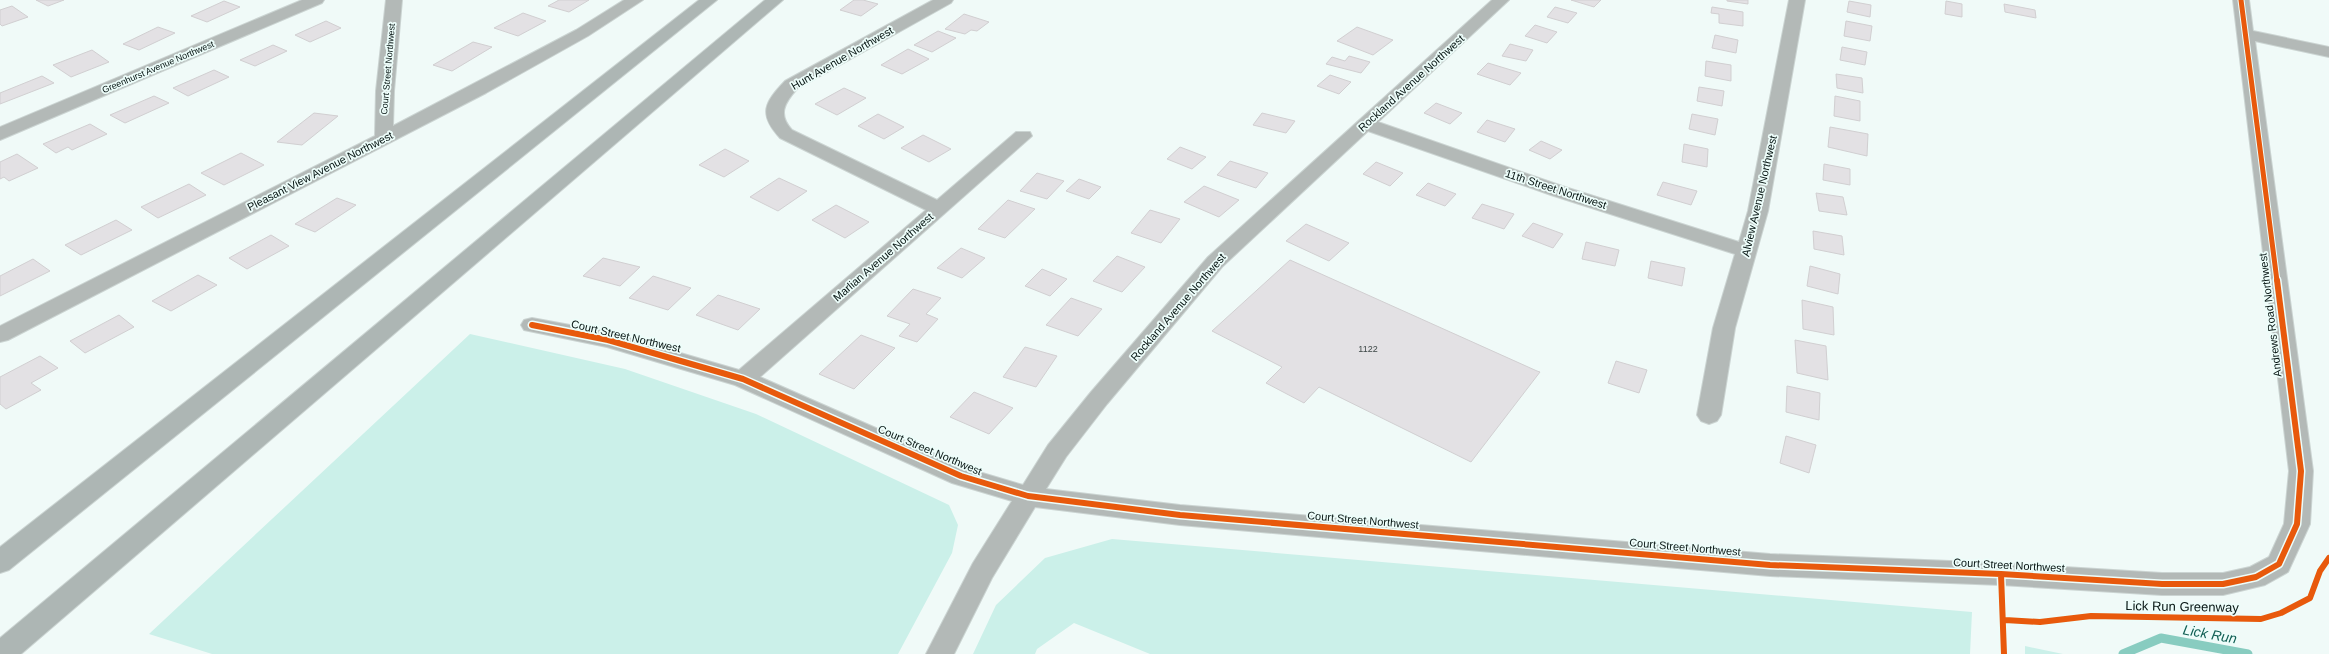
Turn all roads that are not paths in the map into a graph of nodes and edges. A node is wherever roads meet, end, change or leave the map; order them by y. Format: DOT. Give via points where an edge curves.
graph roads {
  1 [pos="316,0"];
  2 [pos="394,0"];
  3 [pos="635,0"];
  4 [pos="709,0"];
  5 [pos="775,0"];
  6 [pos="945,0"];
  7 [pos="1501,0"];
  8 [pos="1797,0"];
  9 [pos="2240,0"];
  10 [pos="2246,34"];
  11 [pos="2329,52"];
  12 [pos="1365,124"];
  13 [pos="0,134"];
  14 [pos="1023,136"];
  15 [pos="384,138"];
  16 [pos="939,209"];
  17 [pos="1747,251"];
  18 [pos="532,325"];
  19 [pos="0,335"];
  20 [pos="743,379"];
  21 [pos="1709,415"];
  22 [pos="1028,496"];
  23 [pos="6,556"];
  24 [pos="2223,584"];
  25 [pos="0,654"];
  26 [pos="940,654"];
  1 -- 13 [label="street, Greenhurst Avenue Northwest"];
  2 -- 15 [label="street, Court Street Northwest" via="385,91"];
  3 -- 15 [label="street, Pleasant View Avenue Northwest" via="582,33"];
  4 -- 23 [label="highway"];
  5 -- 25 [label="highway"];
  6 -- 16 [label="street, Hunt Avenue Northwest" via="791,85 779,97 774,107 776,122 786,134"];
  7 -- 12 [label="street, Rockland Avenue Northwest"];
  8 -- 17 [label="street, Alview Avenue Northwest" via="1758,210"];
  9 -- 10 [label="street, Andrews Road Northwest"];
  10 -- 11 [label="street"];
  10 -- 24 [label="street, Andrews Road Northwest" via="2301,471 2298,524 2279,564 2256,577"];
  12 -- 17 [label="street, 11th Street Northwest" via="1558,191"];
  12 -- 22 [label="street, Rockland Avenue Northwest" via="1215,262 1094,404 1057,451"];
  14 -- 16 [label="street, Marlian Avenue Northwest"];
  15 -- 19 [label="street, Pleasant View Avenue Northwest"];
  16 -- 20 [label="street, Marlian Avenue Northwest"];
  17 -- 21 [label="street, Alview Avenue Northwest" via="1724,328"];
  18 -- 20 [label="street, Court Street Northwest" via="608,340"];
  20 -- 22 [label="street, Court Street Northwest" via="961,476"];
  22 -- 24 [label="street, Court Street Northwest" via="1180,515 1770,564 2147,583"];
  22 -- 26 [label="street, Rockland Avenue Northwest" via="982,571"];
}
